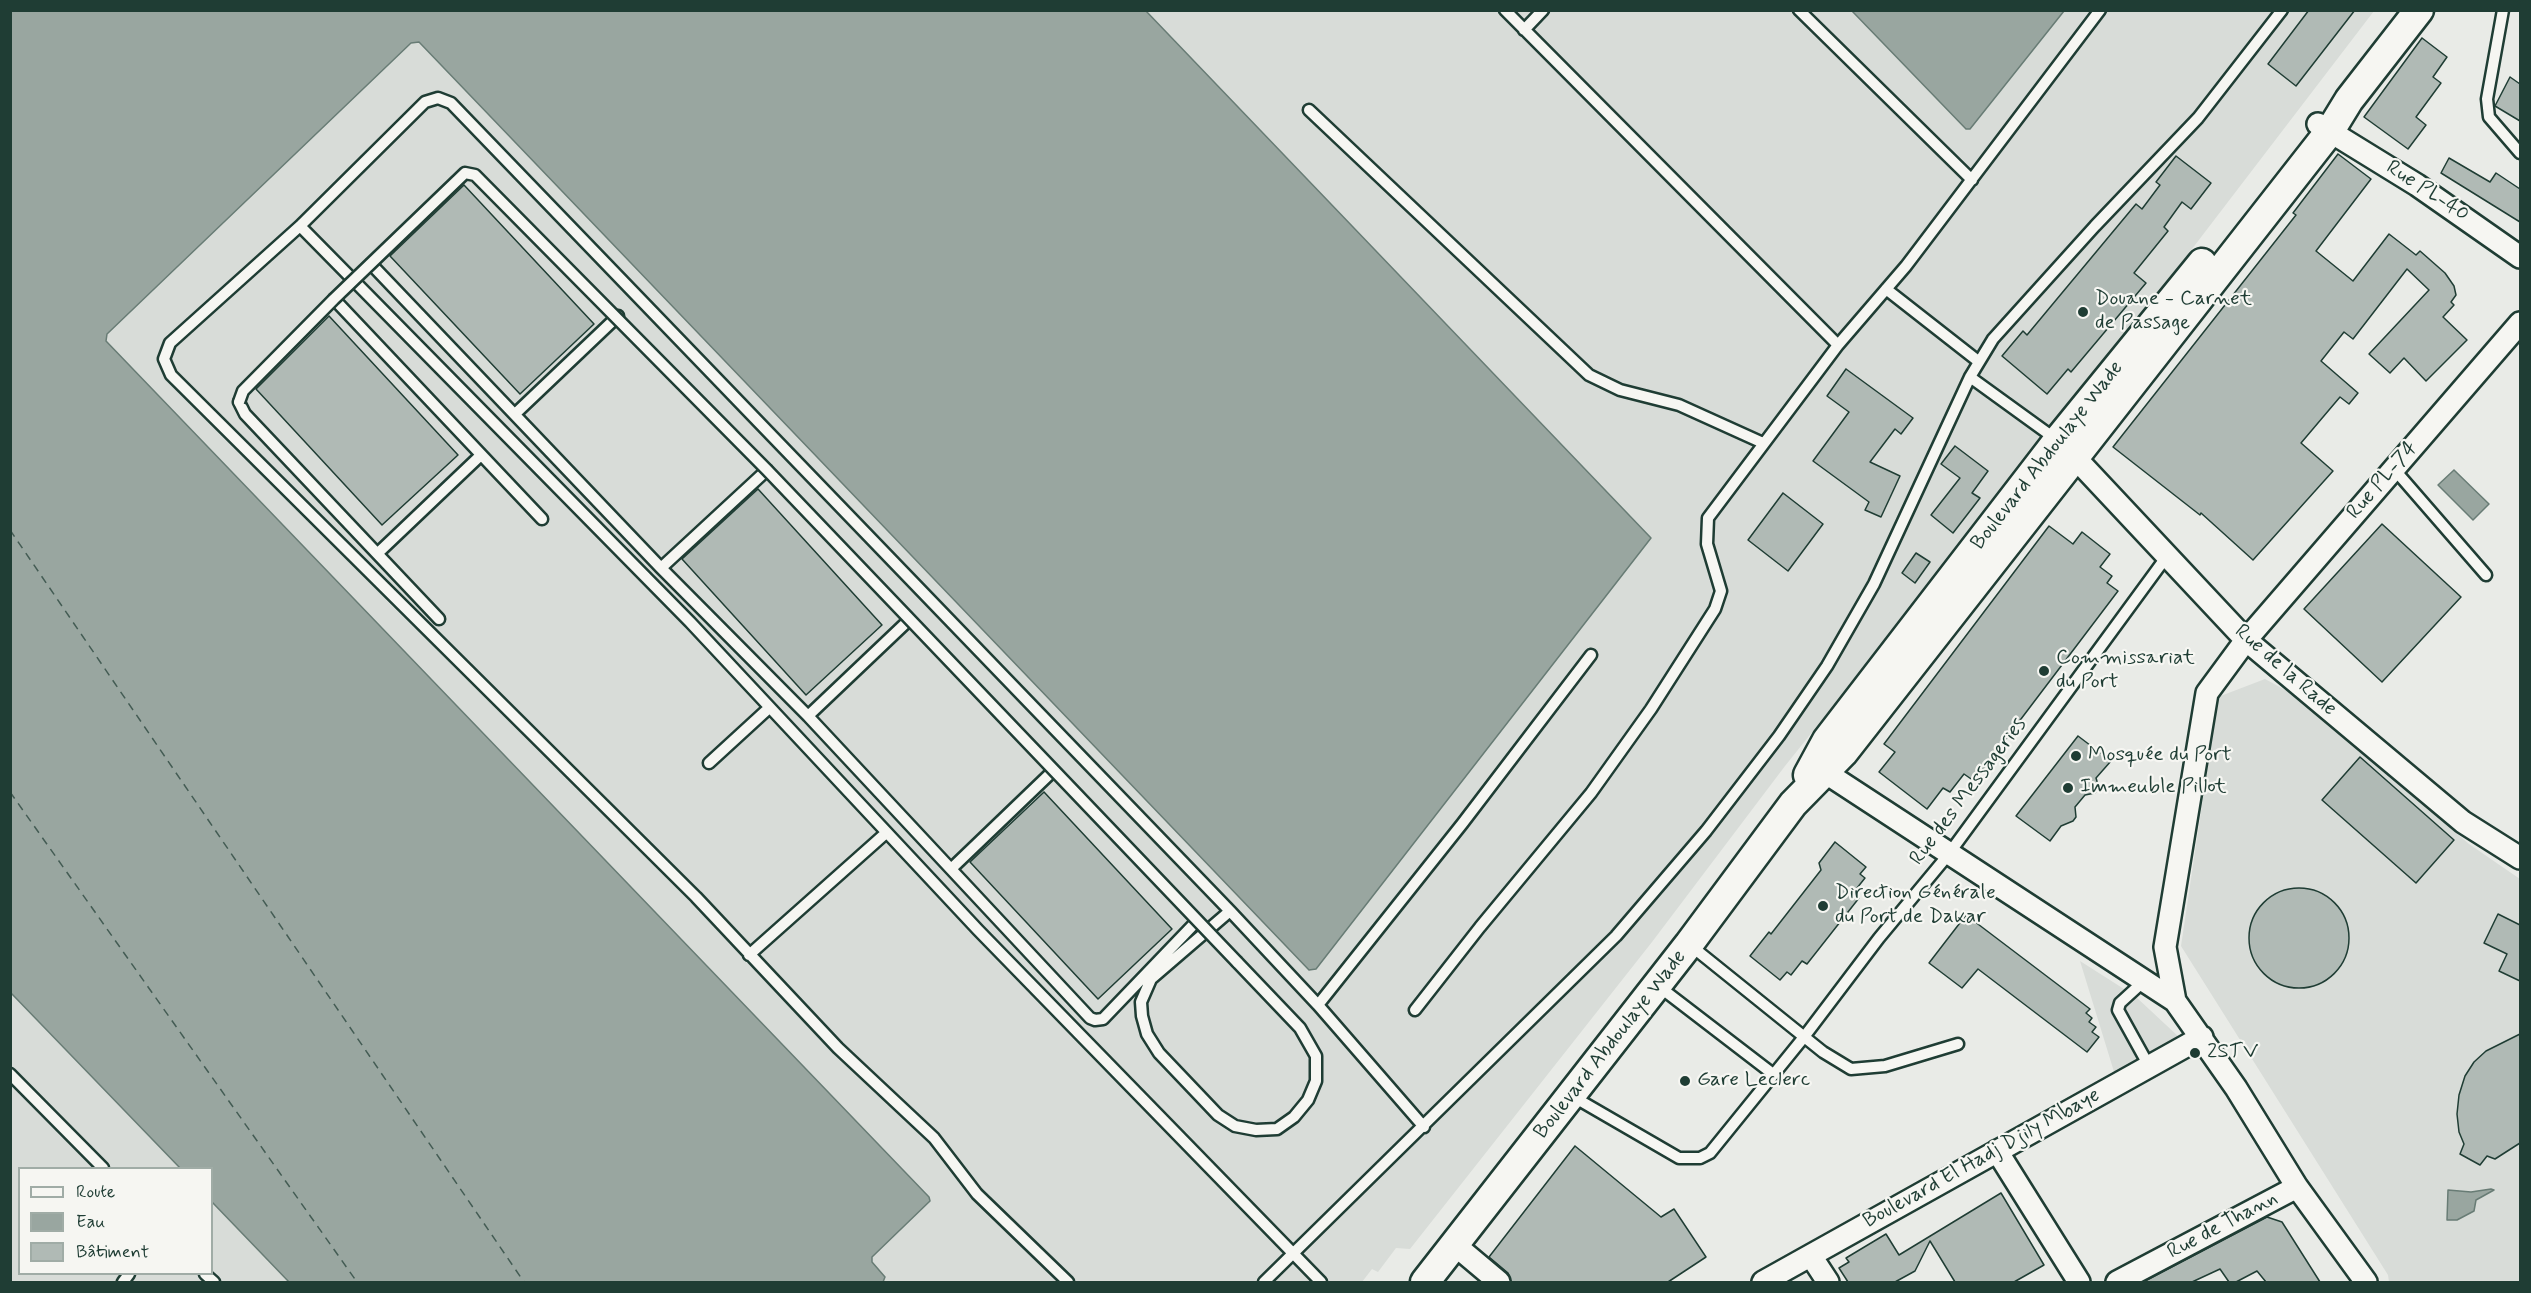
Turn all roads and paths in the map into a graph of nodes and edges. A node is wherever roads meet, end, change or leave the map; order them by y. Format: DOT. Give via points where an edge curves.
graph roads {
  1 [pos="1505,10"];
  2 [pos="1543,10"];
  3 [pos="1799,10"];
  4 [pos="2100,10"];
  5 [pos="2282,10"];
  6 [pos="2418,10"];
  7 [pos="2503,10"];
  8 [pos="1524,30"];
  9 [pos="1309,110"];
  10 [pos="2324,127"];
  11 [pos="2520,153"];
  12 [pos="1972,180"];
  13 [pos="300,226"];
  14 [pos="2520,257"];
  15 [pos="371,264"];
  16 [pos="1886,289"];
  17 [pos="334,299"];
  18 [pos="618,316"];
  19 [pos="2520,323"];
  20 [pos="1838,345"];
  21 [pos="1978,362"];
  22 [pos="1970,377"];
  23 [pos="515,414"];
  24 [pos="1763,442"];
  25 [pos="2066,448"];
  26 [pos="481,455"];
  27 [pos="2394,468"];
  28 [pos="767,470"];
  29 [pos="542,519"];
  30 [pos="378,553"];
  31 [pos="2167,556"];
  32 [pos="661,568"];
  33 [pos="2486,575"];
  34 [pos="439,619"];
  35 [pos="909,620"];
  36 [pos="2246,640"];
  37 [pos="1591,655"];
  38 [pos="769,708"];
  39 [pos="808,716"];
  40 [pos="709,763"];
  41 [pos="1819,769"];
  42 [pos="1052,772"];
  43 [pos="886,833"];
  44 [pos="1948,855"];
  45 [pos="2520,858"];
  46 [pos="951,869"];
  47 [pos="1230,911"];
  48 [pos="1197,921"];
  49 [pos="1689,944"];
  50 [pos="750,955"];
  51 [pos="2144,981"];
  52 [pos="1657,985"];
  53 [pos="2175,1001"];
  54 [pos="1318,1005"];
  55 [pos="1415,1010"];
  56 [pos="1804,1037"];
  57 [pos="2202,1037"];
  58 [pos="1958,1044"];
  59 [pos="2149,1066"];
  60 [pos="10,1074"];
  61 [pos="1773,1074"];
  62 [pos="1572,1096"];
  63 [pos="1424,1126"];
  64 [pos="1997,1151"];
  65 [pos="102,1167"];
  66 [pos="2297,1187"];
  67 [pos="1455,1245"];
  68 [pos="1293,1254"];
  69 [pos="1811,1256"];
  70 [pos="1068,1282"];
  71 [pos="1264,1282"];
  72 [pos="1321,1282"];
  73 [pos="1425,1282"];
  74 [pos="1499,1282"];
  75 [pos="1763,1282"];
  76 [pos="1828,1282"];
  77 [pos="2079,1282"];
  78 [pos="2117,1282"];
  79 [pos="2366,1282"];
  1 -- 8 [label="lane"];
  2 -- 8 [label="lane"];
  3 -- 12 [label="lane"];
  4 -- 12 [label="lane"];
  5 -- 21 [label="lane" via="2198,118 2023,304"];
  6 -- 10 [label="street, Boulevard Abdoulaye Wade"];
  7 -- 11 [label="lane" via="2487,99 2489,117"];
  8 -- 20 [label="lane"];
  9 -- 24 [label="lane" via="1589,375 1620,390 1679,405"];
  10 -- 14 [label="street, Rue PL-40" via="2457,211"];
  10 -- 25 [label="street, Boulevard Abdoulaye Wade"];
  12 -- 16 [label="lane"];
  13 -- 38 [label="lane" via="690,622"];
  13 -- 47 [label="lane" via="425,102 438,98 451,103"];
  13 -- 50 [label="lane" via="170,344 164,359 171,375 498,698"];
  15 -- 17 [label="lane, bridge"];
  15 -- 18 [label="lane, bridge" via="470,172"];
  15 -- 23 [label="lane"];
  16 -- 20 [label="lane"];
  16 -- 21 [label="lane"];
  17 -- 26 [label="lane"];
  17 -- 30 [label="lane, bridge" via="243,391 239,402 245,414"];
  18 -- 23 [label="lane"];
  18 -- 28 [label="lane, bridge"];
  19 -- 27 [label="street, Rue PL-74"];
  20 -- 24 [label="lane"];
  21 -- 22 [label="lane"];
  22 -- 25 [label="lane" via="2047,430"];
  22 -- 63 [label="lane" via="1874,584 1827,666 1779,736 1706,831 1616,936"];
  23 -- 32 [label="lane"];
  24 -- 55 [label="lane" via="1708,518 1707,544 1721,591 1715,609 1591,794"];
  25 -- 31 [label="street, Rue de la Rade"];
  25 -- 41 [label="street, Boulevard Abdoulaye Wade" via="1843,753"];
  26 -- 29 [label="lane"];
  26 -- 30 [label="lane"];
  27 -- 33 [label="lane"];
  27 -- 36 [label="street, Rue PL-74"];
  28 -- 32 [label="lane"];
  28 -- 35 [label="lane, bridge"];
  30 -- 34 [label="lane"];
  31 -- 36 [label="street, Rue de la Rade"];
  31 -- 44 [label="lane, Rue des Messageries"];
  32 -- 39 [label="lane"];
  35 -- 39 [label="lane"];
  35 -- 42 [label="lane, bridge"];
  36 -- 45 [label="street, Rue de la Rade" via="2463,822"];
  36 -- 53 [label="street, Rue PL-74" via="2207,693 2165,947"];
  37 -- 54 [label="lane"];
  38 -- 40 [label="lane"];
  38 -- 43 [label="lane"];
  39 -- 46 [label="lane"];
  41 -- 44 [label="street"];
  41 -- 49 [label="street, Boulevard Abdoulaye Wade"];
  42 -- 46 [label="lane"];
  42 -- 48 [label="lane, bridge"];
  43 -- 50 [label="lane"];
  43 -- 68 [label="lane"];
  44 -- 51 [label="street"];
  44 -- 56 [label="lane, Rue des Messageries"];
  46 -- 48 [label="lane" via="1095,1020 1103,1019"];
  47 -- 48 [label="lane, bridge" via="1220,921 1211,928 1202,936 1177,957 1168,964 1151,979 1141,1002 1142,1016 1159,1053 1218,1114 1235,1126 1277,1128 1294,1117 1308,1100 1316,1081 1316,1056 1300,1028 1237,962 1221,946 1213,938 1205,930"];
  47 -- 54 [label="lane"];
  49 -- 52 [label="street, Boulevard Abdoulaye Wade"];
  49 -- 56 [label="lane"];
  50 -- 70 [label="lane" via="838,1048 934,1138 977,1194"];
  51 -- 53 [label="street"];
  51 -- 59 [label="lane" via="2120,1003 2118,1010"];
  52 -- 61 [label="lane"];
  52 -- 62 [label="street, Boulevard Abdoulaye Wade"];
  53 -- 57 [label="street"];
  54 -- 63 [label="lane"];
  56 -- 58 [label="lane" via="1851,1069 1885,1066"];
  56 -- 61 [label="lane, Rue des Messageries"];
  57 -- 59 [label="street, Boulevard El Hadj Djily Mbaye"];
  57 -- 66 [label="street"];
  59 -- 64 [label="street, Boulevard El Hadj Djily Mbaye"];
  60 -- 65 [label="lane"];
  61 -- 62 [label="lane, Rue des Messageries" via="1710,1153 1700,1158 1679,1158"];
  62 -- 67 [label="street, Boulevard Abdoulaye Wade"];
  63 -- 68 [label="lane"];
  64 -- 69 [label="street, Boulevard El Hadj Djily Mbaye"];
  64 -- 77 [label="street"];
  66 -- 78 [label="street, Rue de Thann"];
  66 -- 79 [label="street"];
  67 -- 73 [label="street, Boulevard Abdoulaye Wade"];
  67 -- 74 [label="street"];
  68 -- 71 [label="lane"];
  68 -- 72 [label="lane"];
  69 -- 75 [label="street, Boulevard El Hadj Djily Mbaye"];
  69 -- 76 [label="street"];
}
